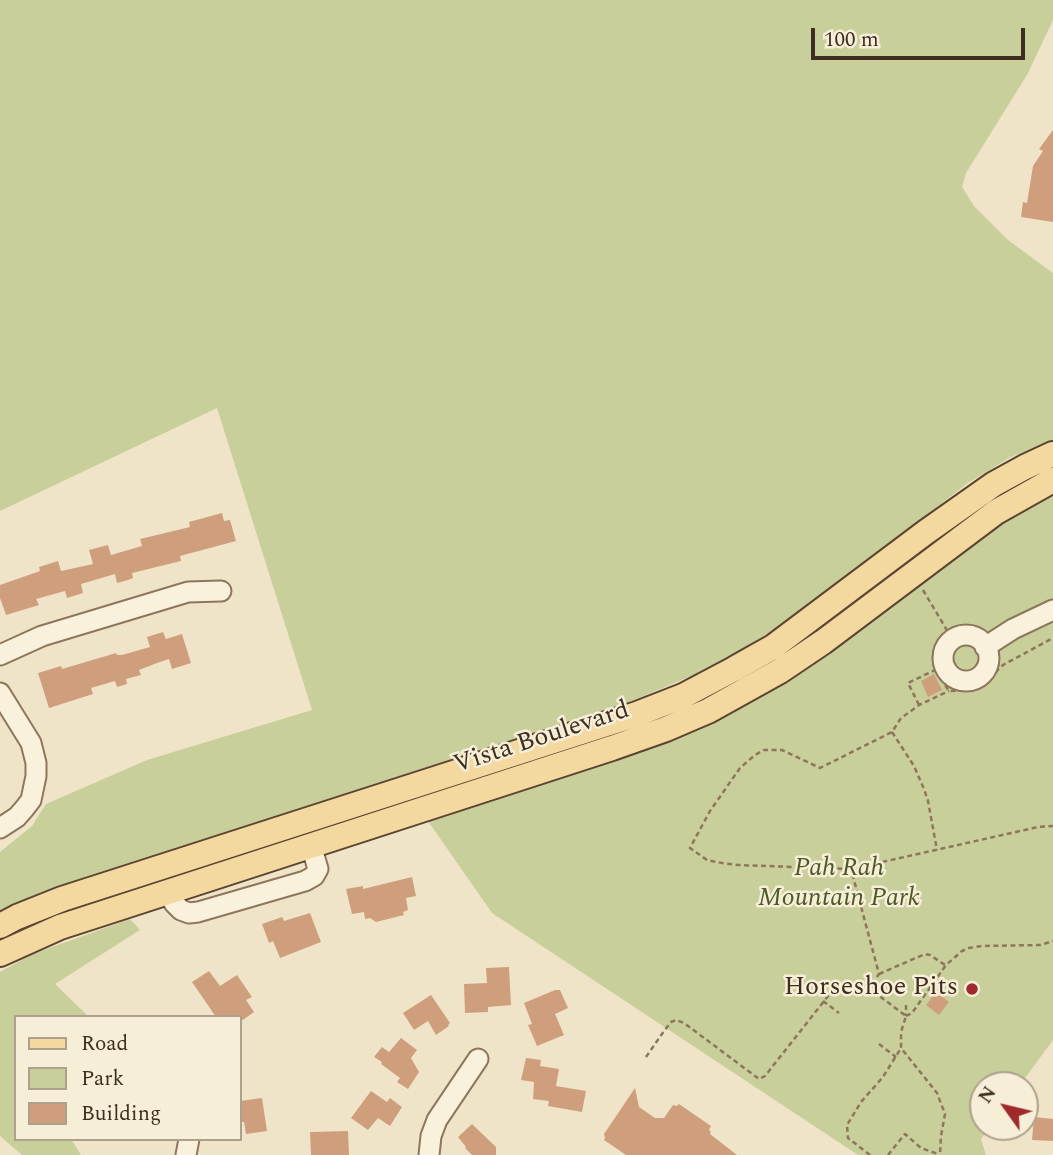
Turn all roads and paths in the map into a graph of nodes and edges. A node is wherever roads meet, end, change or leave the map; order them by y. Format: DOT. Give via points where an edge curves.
graph roads {
  1 [pos="1053,454"];
  2 [pos="1053,480"];
  3 [pos="222,591"];
  4 [pos="1053,610"];
  5 [pos="985,647"];
  6 [pos="0,655"];
  7 [pos="935,670"];
  8 [pos="948,691"];
  9 [pos="0,694"];
  10 [pos="919,705"];
  11 [pos="892,732"];
  12 [pos="1053,826"];
  13 [pos="0,828"];
  14 [pos="937,850"];
  15 [pos="851,869"];
  16 [pos="0,926"];
  17 [pos="1053,940"];
  18 [pos="0,954"];
  19 [pos="946,965"];
  20 [pos="879,974"];
  21 [pos="872,984"];
  22 [pos="823,1001"];
  23 [pos="906,1005"];
  24 [pos="839,1013"];
  25 [pos="906,1016"];
  26 [pos="879,1044"];
  27 [pos="901,1048"];
  28 [pos="646,1057"];
  29 [pos="896,1057"];
  30 [pos="478,1059"];
  31 [pos="429,1155"];
  32 [pos="870,1155"];
  33 [pos="888,1155"];
  34 [pos="940,1155"];
  1 -- 16 [label="main road, Vista Boulevard" via="995,484 773,647 683,696 62,898"];
  2 -- 18 [label="main road, Vista Boulevard" via="996,512 780,671 708,711 612,748 60,927"];
  3 -- 6 [label="street" via="188,592 42,636"];
  4 -- 5 [label="street"];
  7 -- 10 [label="path" via="908,683"];
  8 -- 10 [label="path"];
  9 -- 13 [label="street" via="31,743 36,763 31,800"];
  10 -- 11 [label="path" via="901,718"];
  11 -- 14 [label="path" via="924,789"];
  11 -- 15 [label="path" via="820,768 782,750 755,755 717,800 690,848 707,860 722,863"];
  12 -- 14 [label="path"];
  14 -- 15 [label="path"];
  15 -- 20 [label="path"];
  17 -- 19 [label="path" via="1040,946 969,948"];
  19 -- 20 [label="path" via="925,954"];
  19 -- 25 [label="path"];
  20 -- 21 [label="path"];
  21 -- 22 [label="path" via="836,989"];
  21 -- 25 [label="path" via="878,995"];
  22 -- 24 [label="path"];
  22 -- 28 [label="path" via="759,1079 676,1020"];
  23 -- 25 [label="path"];
  25 -- 27 [label="path"];
  26 -- 29 [label="path"];
  27 -- 29 [label="path"];
  27 -- 34 [label="path" via="937,1093 945,1114"];
  29 -- 32 [label="path" via="847,1125 848,1138"];
  30 -- 31 [label="street" via="436,1120"];
  33 -- 34 [label="path" via="905,1134 921,1148"];
}
